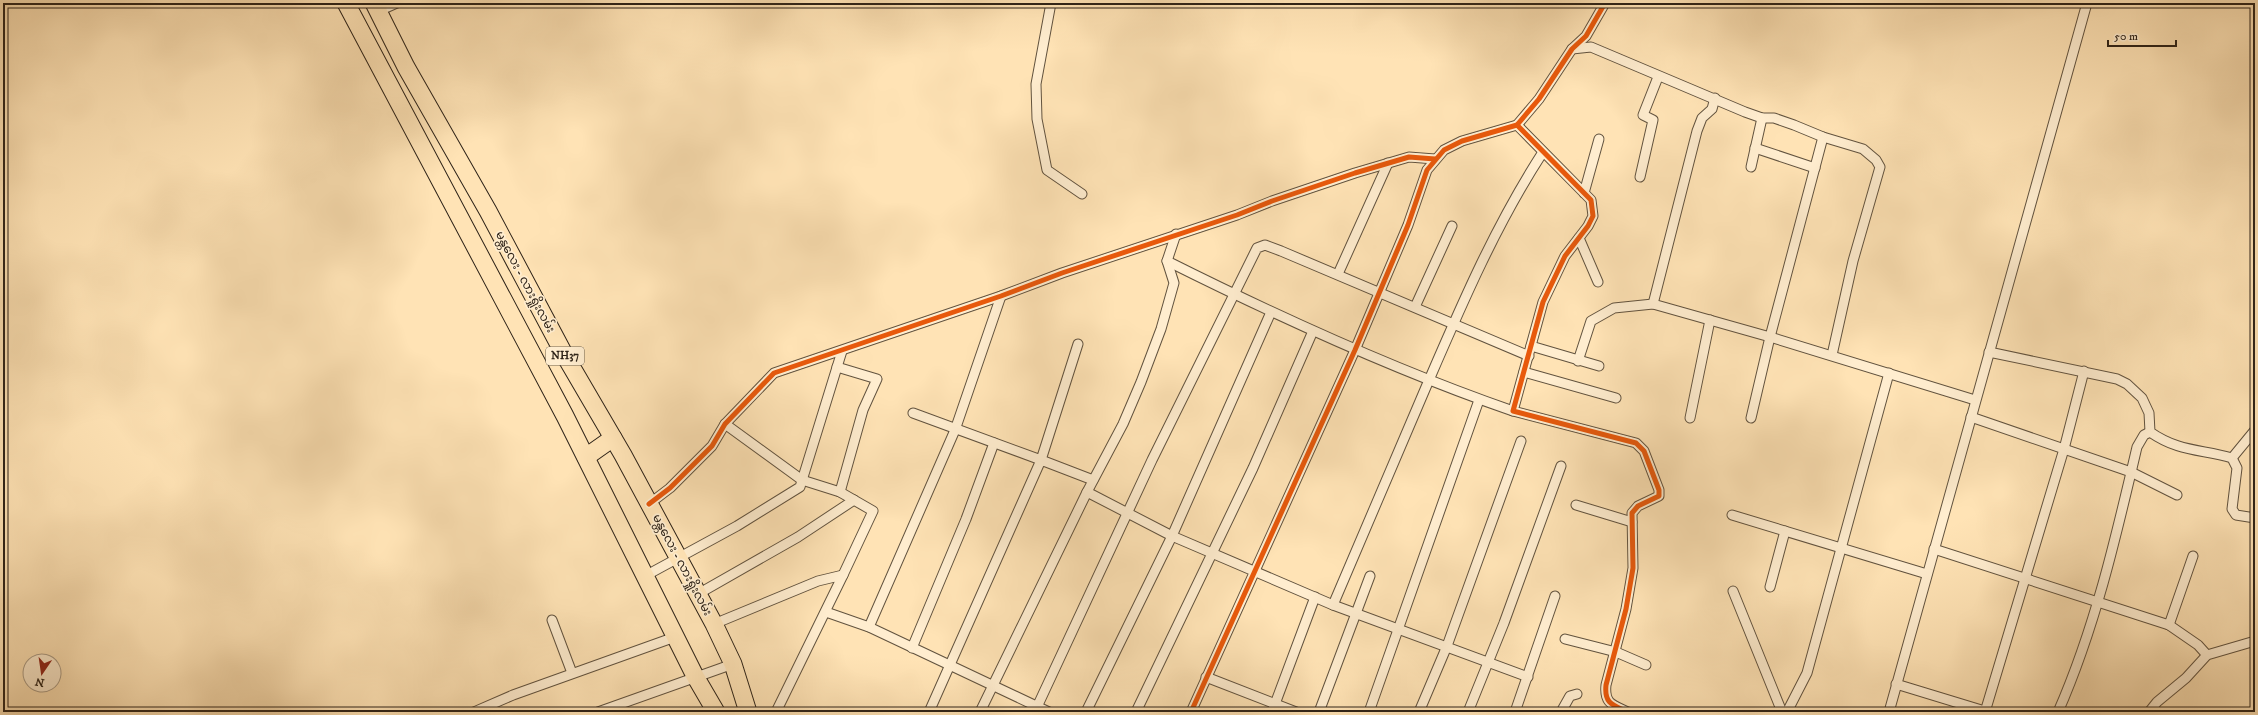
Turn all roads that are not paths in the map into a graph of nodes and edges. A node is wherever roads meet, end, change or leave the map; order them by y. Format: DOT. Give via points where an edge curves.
graph roads {
  1 [pos="346,3"];
  2 [pos="398,3"];
  3 [pos="1051,3"];
  4 [pos="1606,3"];
  5 [pos="2087,3"];
  6 [pos="376,7"];
  7 [pos="1586,36"];
  8 [pos="1591,47"];
  9 [pos="1572,49"];
  10 [pos="1658,77"];
  11 [pos="1715,98"];
  12 [pos="1762,118"];
  13 [pos="1516,125"];
  14 [pos="1823,137"];
  15 [pos="1599,140"];
  16 [pos="1755,148"];
  17 [pos="1543,152"];
  18 [pos="1434,159"];
  19 [pos="1388,163"];
  20 [pos="1751,167"];
  21 [pos="1815,168"];
  22 [pos="1640,177"];
  23 [pos="1584,193"];
  24 [pos="1082,194"];
  25 [pos="1452,226"];
  26 [pos="1176,234"];
  27 [pos="1579,238"];
  28 [pos="1167,261"];
  29 [pos="1338,274"];
  30 [pos="1598,282"];
  31 [pos="1379,291"];
  32 [pos="1233,294"];
  33 [pos="1001,296"];
  34 [pos="1653,304"];
  35 [pos="1415,308"];
  36 [pos="1271,312"];
  37 [pos="1710,320"];
  38 [pos="1452,324"];
  39 [pos="1313,331"];
  40 [pos="1770,337"];
  41 [pos="1078,344"];
  42 [pos="1531,346"];
  43 [pos="1355,350"];
  44 [pos="842,351"];
  45 [pos="1989,352"];
  46 [pos="1832,355"];
  47 [pos="1529,356"];
  48 [pos="1578,361"];
  49 [pos="1599,366"];
  50 [pos="837,367"];
  51 [pos="2084,371"];
  52 [pos="1524,372"];
  53 [pos="1889,373"];
  54 [pos="1429,381"];
  55 [pos="1616,398"];
  56 [pos="1479,400"];
  57 [pos="1976,400"];
  58 [pos="1512,411"];
  59 [pos="914,413"];
  60 [pos="1971,417"];
  61 [pos="1690,418"];
  62 [pos="1751,418"];
  63 [pos="726,424"];
  64 [pos="955,430"];
  65 [pos="2255,430"];
  66 [pos="2150,432"];
  67 [pos="613,438"];
  68 [pos="1521,441"];
  69 [pos="994,443"];
  70 [pos="2064,449"];
  71 [pos="586,456"];
  72 [pos="2232,458"];
  73 [pos="1041,460"];
  74 [pos="1561,466"];
  75 [pos="2131,472"];
  76 [pos="802,480"];
  77 [pos="1093,480"];
  78 [pos="840,492"];
  79 [pos="1087,492"];
  80 [pos="2177,495"];
  81 [pos="854,500"];
  82 [pos="649,504"];
  83 [pos="1576,506"];
  84 [pos="1129,513"];
  85 [pos="1732,515"];
  86 [pos="2255,518"];
  87 [pos="1632,522"];
  88 [pos="1785,531"];
  89 [pos="1172,536"];
  90 [pos="1841,548"];
  91 [pos="1934,549"];
  92 [pos="1212,554"];
  93 [pos="2193,556"];
  94 [pos="678,557"];
  95 [pos="1253,571"];
  96 [pos="1927,574"];
  97 [pos="843,575"];
  98 [pos="645,576"];
  99 [pos="1370,576"];
  100 [pos="2024,578"];
  101 [pos="1770,587"];
  102 [pos="1733,591"];
  103 [pos="698,594"];
  104 [pos="1555,596"];
  105 [pos="1315,597"];
  106 [pos="2097,601"];
  107 [pos="1334,605"];
  108 [pos="826,612"];
  109 [pos="1355,614"];
  110 [pos="552,620"];
  111 [pos="714,624"];
  112 [pos="2169,625"];
  113 [pos="869,627"];
  114 [pos="1399,630"];
  115 [pos="675,637"];
  116 [pos="1565,639"];
  117 [pos="2255,641"];
  118 [pos="1447,646"];
  119 [pos="912,648"];
  120 [pos="1616,652"];
  121 [pos="2207,655"];
  122 [pos="1488,662"];
  123 [pos="733,664"];
  124 [pos="951,666"];
  125 [pos="1646,666"];
  126 [pos="572,673"];
  127 [pos="695,676"];
  128 [pos="1206,677"];
  129 [pos="1528,677"];
  130 [pos="1896,684"];
  131 [pos="991,686"];
  132 [pos="1577,694"];
  133 [pos="1037,707"];
  134 [pos="1274,708"];
  135 [pos="474,712"];
  136 [pos="598,712"];
  137 [pos="716,712"];
  138 [pos="748,712"];
  139 [pos="776,712"];
  140 [pos="929,712"];
  141 [pos="980,712"];
  142 [pos="1049,712"];
  143 [pos="1086,712"];
  144 [pos="1136,712"];
  145 [pos="1190,712"];
  146 [pos="1296,712"];
  147 [pos="1319,712"];
  148 [pos="1368,712"];
  149 [pos="1419,712"];
  150 [pos="1468,712"];
  151 [pos="1515,712"];
  152 [pos="1561,712"];
  153 [pos="1628,712"];
  154 [pos="1782,712"];
  155 [pos="1787,712"];
  156 [pos="1889,712"];
  157 [pos="1986,712"];
  158 [pos="2058,712"];
  159 [pos="2149,712"];
  1 -- 71 [label="highway, NH37"];
  2 -- 6 [label="street"];
  3 -- 24 [label="street" via="1036,84 1037,119 1047,170"];
  4 -- 7 [label="street"];
  5 -- 45 [label="street"];
  6 -- 67 [label="highway, မန္တလေး - လားရှိုးလမ်း / NH37" via="406,67"];
  7 -- 8 [label="street"];
  7 -- 9 [label="street"];
  8 -- 9 [label="street"];
  8 -- 10 [label="street"];
  9 -- 13 [label="street" via="1540,99"];
  10 -- 11 [label="street"];
  10 -- 22 [label="street" via="1643,115 1653,120"];
  11 -- 12 [label="street"];
  11 -- 34 [label="street" via="1712,109 1702,118 1697,131"];
  12 -- 14 [label="street" via="1774,118"];
  12 -- 16 [label="street"];
  13 -- 17 [label="street"];
  13 -- 18 [label="street" via="1462,141 1444,150"];
  14 -- 21 [label="street"];
  14 -- 46 [label="street" via="1863,149 1880,167 1853,261"];
  15 -- 23 [label="street"];
  16 -- 20 [label="street"];
  16 -- 21 [label="street"];
  17 -- 23 [label="street"];
  17 -- 38 [label="street" via="1519,189 1494,236"];
  18 -- 19 [label="street" via="1409,157"];
  18 -- 31 [label="street" via="1427,170 1408,225"];
  19 -- 26 [label="street"];
  19 -- 29 [label="street"];
  21 -- 40 [label="street"];
  23 -- 27 [label="street" via="1591,200 1593,216"];
  25 -- 35 [label="street"];
  26 -- 28 [label="street"];
  26 -- 33 [label="street"];
  27 -- 30 [label="street"];
  27 -- 42 [label="street" via="1554,276 1543,302"];
  28 -- 32 [label="street"];
  28 -- 77 [label="street" via="1174,283 1161,329 1123,424"];
  29 -- 31 [label="street"];
  29 -- 32 [label="street" via="1265,245 1257,248"];
  31 -- 35 [label="street"];
  31 -- 43 [label="street"];
  32 -- 36 [label="street"];
  32 -- 84 [label="street"];
  33 -- 44 [label="street"];
  33 -- 64 [label="street"];
  34 -- 37 [label="street"];
  34 -- 48 [label="street" via="1614,308 1591,321"];
  35 -- 38 [label="street"];
  36 -- 39 [label="street"];
  36 -- 89 [label="street"];
  37 -- 40 [label="street"];
  37 -- 61 [label="street"];
  38 -- 47 [label="street"];
  38 -- 54 [label="street"];
  39 -- 43 [label="street"];
  39 -- 92 [label="street"];
  40 -- 46 [label="street"];
  40 -- 62 [label="street"];
  41 -- 73 [label="street"];
  42 -- 47 [label="street"];
  42 -- 48 [label="street"];
  43 -- 54 [label="street"];
  43 -- 95 [label="street"];
  44 -- 50 [label="street"];
  44 -- 63 [label="street" via="774,374"];
  45 -- 51 [label="street"];
  45 -- 57 [label="street"];
  46 -- 53 [label="street"];
  47 -- 52 [label="street"];
  48 -- 49 [label="street"];
  50 -- 76 [label="street"];
  50 -- 78 [label="street" via="877,379 863,410"];
  51 -- 66 [label="street" via="2117,379 2142,398 2149,413"];
  51 -- 70 [label="street"];
  52 -- 55 [label="street"];
  52 -- 58 [label="street"];
  53 -- 57 [label="street"];
  53 -- 90 [label="street"];
  54 -- 56 [label="street"];
  54 -- 107 [label="street"];
  56 -- 58 [label="street"];
  56 -- 114 [label="street"];
  57 -- 60 [label="street"];
  58 -- 87 [label="street" via="1636,443 1644,451 1659,496 1638,506 1632,513"];
  59 -- 64 [label="street"];
  60 -- 70 [label="street"];
  60 -- 91 [label="street"];
  63 -- 76 [label="street"];
  63 -- 82 [label="street" via="712,446 670,488"];
  64 -- 69 [label="street"];
  64 -- 113 [label="street"];
  65 -- 72 [label="street"];
  66 -- 72 [label="street" via="2166,443 2190,451"];
  66 -- 75 [label="street" via="2144,435 2137,447"];
  67 -- 71 [label="highway"];
  67 -- 82 [label="highway, မန္တလေး - လားရှိုးလမ်း / NH37"];
  68 -- 118 [label="street"];
  69 -- 73 [label="street"];
  69 -- 119 [label="street" via="966,520"];
  70 -- 75 [label="street"];
  70 -- 100 [label="street"];
  71 -- 98 [label="highway, NH37"];
  72 -- 86 [label="street" via="2237,468 2232,509 2236,515"];
  73 -- 77 [label="street"];
  73 -- 124 [label="street"];
  74 -- 122 [label="street" via="1518,588"];
  75 -- 80 [label="street"];
  75 -- 106 [label="street"];
  76 -- 78 [label="street"];
  76 -- 94 [label="street" via="800,487 737,526"];
  77 -- 79 [label="street"];
  78 -- 81 [label="street"];
  79 -- 84 [label="street"];
  79 -- 131 [label="street"];
  81 -- 97 [label="street" via="873,512"];
  81 -- 103 [label="street" via="798,537"];
  82 -- 94 [label="highway, မန္တလေး - လားရှိုးလမ်း / NH37"];
  83 -- 87 [label="street"];
  84 -- 89 [label="street"];
  84 -- 133 [label="street"];
  85 -- 88 [label="street"];
  87 -- 120 [label="street" via="1633,568"];
  88 -- 90 [label="street"];
  88 -- 101 [label="street"];
  89 -- 92 [label="street"];
  89 -- 143 [label="street"];
  90 -- 96 [label="street"];
  90 -- 155 [label="street" via="1807,673"];
  91 -- 96 [label="street"];
  91 -- 100 [label="street"];
  92 -- 95 [label="street"];
  92 -- 144 [label="street"];
  93 -- 112 [label="street"];
  94 -- 98 [label="street"];
  94 -- 103 [label="highway, မန္တလေး - လားရှိုးလမ်း / NH37"];
  95 -- 105 [label="street"];
  95 -- 128 [label="street"];
  96 -- 130 [label="street"];
  97 -- 108 [label="street"];
  97 -- 111 [label="street" via="818,581"];
  98 -- 115 [label="highway, NH37"];
  99 -- 109 [label="street"];
  100 -- 106 [label="street"];
  100 -- 157 [label="street"];
  102 -- 154 [label="street"];
  103 -- 111 [label="highway, မန္တလေး - လားရှိုးလမ်း / NH37"];
  104 -- 129 [label="street"];
  105 -- 107 [label="street"];
  105 -- 134 [label="street"];
  106 -- 112 [label="street"];
  106 -- 158 [label="street" via="2076,670"];
  107 -- 109 [label="street"];
  108 -- 113 [label="street"];
  108 -- 139 [label="street"];
  109 -- 114 [label="street"];
  109 -- 147 [label="street"];
  110 -- 126 [label="street"];
  111 -- 123 [label="highway, မန္တလေး - လားရှိုးလမ်း / NH37"];
  112 -- 121 [label="street" via="2198,645"];
  113 -- 119 [label="street"];
  114 -- 118 [label="street"];
  114 -- 148 [label="street"];
  115 -- 126 [label="street"];
  115 -- 127 [label="highway, NH37"];
  116 -- 120 [label="street"];
  117 -- 121 [label="street"];
  118 -- 122 [label="street"];
  118 -- 149 [label="street"];
  119 -- 124 [label="street"];
  120 -- 125 [label="street"];
  120 -- 153 [label="street" via="1605,695 1609,702"];
  121 -- 159 [label="street"];
  122 -- 129 [label="street"];
  122 -- 150 [label="street"];
  123 -- 127 [label="street"];
  123 -- 138 [label="highway, မန္တလေး - လားရှိုးလမ်း / NH37"];
  124 -- 131 [label="street"];
  124 -- 140 [label="street"];
  126 -- 135 [label="street"];
  127 -- 136 [label="street"];
  127 -- 137 [label="highway, NH37"];
  128 -- 134 [label="street"];
  128 -- 145 [label="street"];
  129 -- 151 [label="street"];
  130 -- 156 [label="street"];
  130 -- 157 [label="street"];
  131 -- 133 [label="street"];
  131 -- 141 [label="street"];
  132 -- 152 [label="street" via="1570,696"];
  133 -- 142 [label="street"];
  134 -- 146 [label="street"];
}
